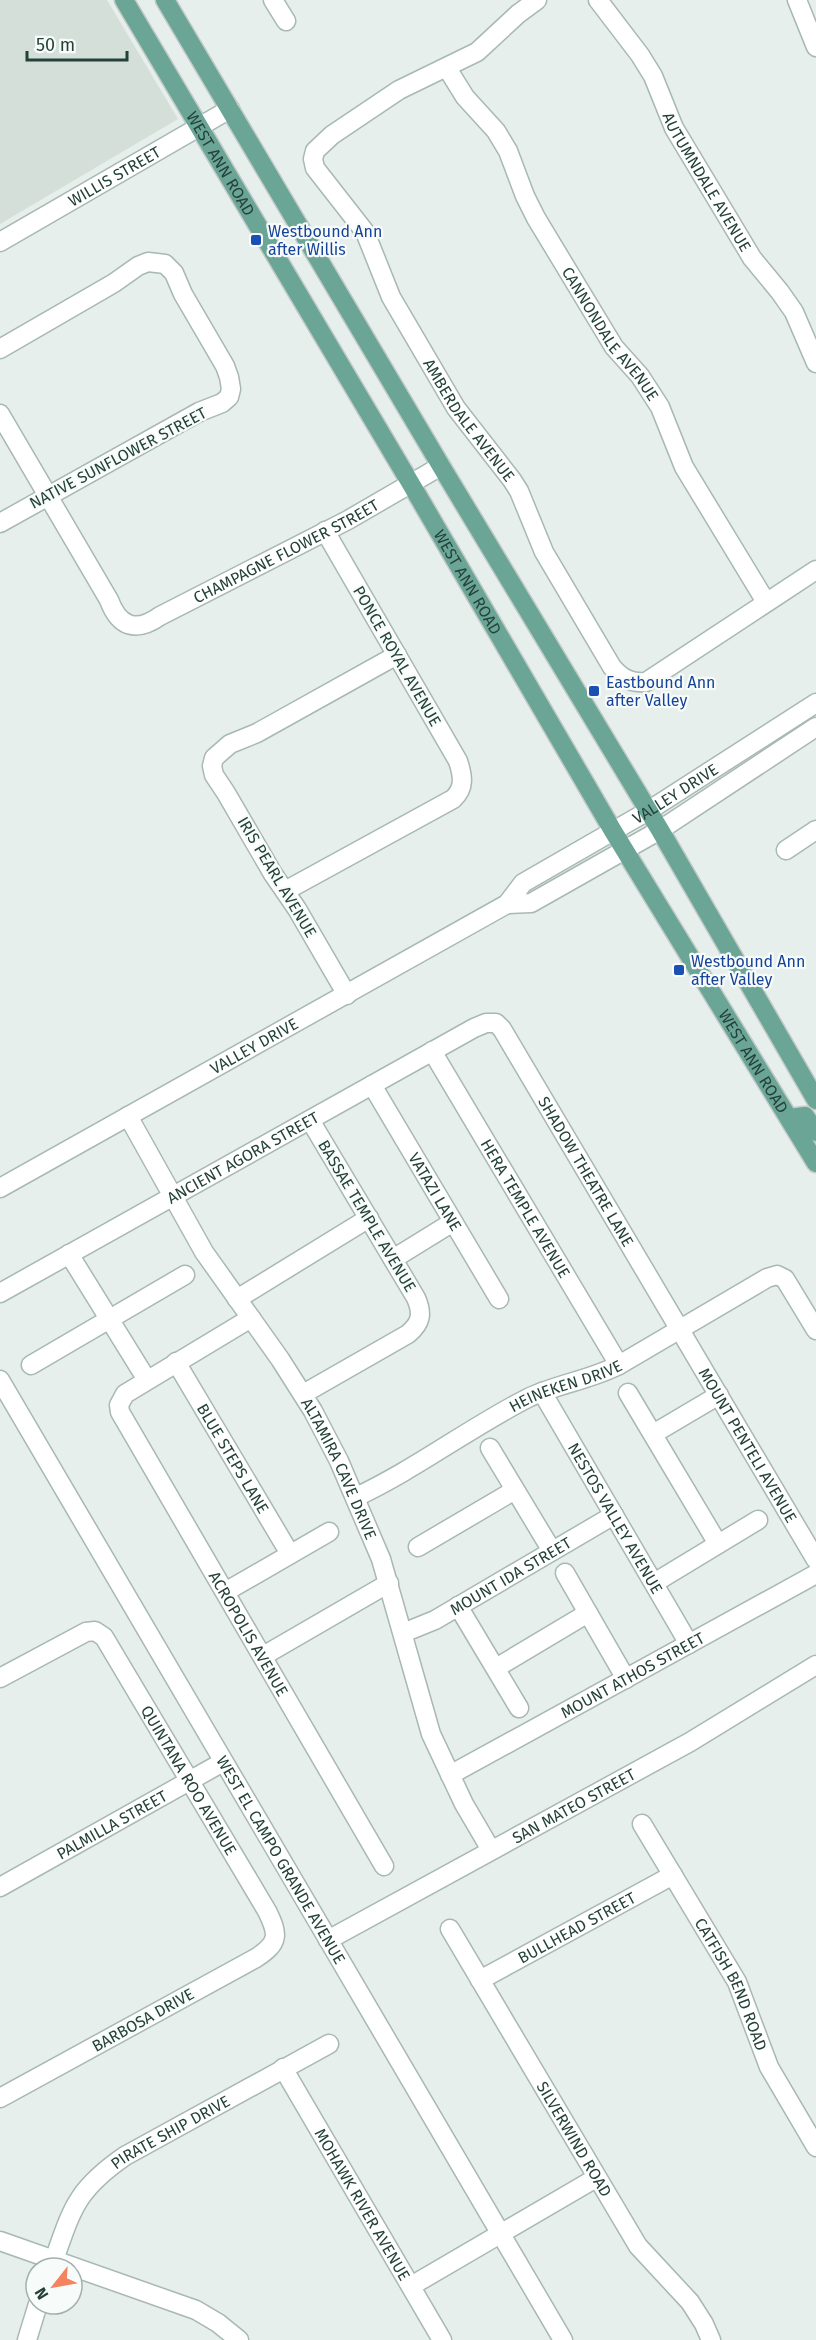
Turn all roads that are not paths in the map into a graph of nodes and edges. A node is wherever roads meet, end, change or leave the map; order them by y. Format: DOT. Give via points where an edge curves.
graph roads {
  1 [pos="124,0"];
  2 [pos="165,0"];
  3 [pos="273,0"];
  4 [pos="537,0"];
  5 [pos="598,0"];
  6 [pos="797,0"];
  7 [pos="286,21"];
  8 [pos="816,46"];
  9 [pos="447,68"];
  10 [pos="230,109"];
  11 [pos="199,127"];
  12 [pos="0,242"];
  13 [pos="0,349"];
  14 [pos="816,363"];
  15 [pos="0,414"];
  16 [pos="441,466"];
  17 [pos="411,484"];
  18 [pos="48,496"];
  19 [pos="0,523"];
  20 [pos="325,531"];
  21 [pos="816,570"];
  22 [pos="766,602"];
  23 [pos="397,655"];
  24 [pos="816,703"];
  25 [pos="816,727"];
  26 [pos="648,811"];
  27 [pos="660,830"];
  28 [pos="816,830"];
  29 [pos="613,831"];
  30 [pos="624,850"];
  31 [pos="786,850"];
  32 [pos="285,891"];
  33 [pos="507,904"];
  34 [pos="347,995"];
  35 [pos="486,1023"];
  36 [pos="432,1051"];
  37 [pos="372,1085"];
  38 [pos="816,1100"];
  39 [pos="128,1116"];
  40 [pos="790,1118"];
  41 [pos="310,1120"];
  42 [pos="816,1132"];
  43 [pos="816,1163"];
  44 [pos="0,1188"];
  45 [pos="172,1196"];
  46 [pos="369,1218"];
  47 [pos="453,1222"];
  48 [pos="69,1254"];
  49 [pos="393,1259"];
  50 [pos="185,1275"];
  51 [pos="0,1293"];
  52 [pos="237,1299"];
  53 [pos="499,1299"];
  54 [pos="251,1318"];
  55 [pos="109,1319"];
  56 [pos="679,1329"];
  57 [pos="816,1330"];
  58 [pos="176,1362"];
  59 [pos="31,1365"];
  60 [pos="619,1365"];
  61 [pos="0,1380"];
  62 [pos="147,1380"];
  63 [pos="542,1392"];
  64 [pos="628,1393"];
  65 [pos="303,1394"];
  66 [pos="719,1395"];
  67 [pos="653,1434"];
  68 [pos="490,1448"];
  69 [pos="515,1490"];
  70 [pos="356,1497"];
  71 [pos="614,1515"];
  72 [pos="758,1520"];
  73 [pos="329,1532"];
  74 [pos="718,1544"];
  75 [pos="418,1547"];
  76 [pos="552,1551"];
  77 [pos="290,1554"];
  78 [pos="816,1560"];
  79 [pos="565,1573"];
  80 [pos="816,1574"];
  81 [pos="389,1583"];
  82 [pos="654,1583"];
  83 [pos="225,1592"];
  84 [pos="458,1606"];
  85 [pos="588,1613"];
  86 [pos="403,1633"];
  87 [pos="689,1644"];
  88 [pos="263,1656"];
  89 [pos="816,1665"];
  90 [pos="496,1668"];
  91 [pos="0,1678"];
  92 [pos="626,1679"];
  93 [pos="519,1708"];
  94 [pos="223,1762"];
  95 [pos="450,1775"];
  96 [pos="190,1782"];
  97 [pos="642,1824"];
  98 [pos="491,1850"];
  99 [pos="384,1866"];
  100 [pos="673,1875"];
  101 [pos="0,1887"];
  102 [pos="450,1929"];
  103 [pos="276,1933"];
  104 [pos="328,1940"];
  105 [pos="480,1980"];
  106 [pos="329,2044"];
  107 [pos="283,2068"];
  108 [pos="0,2098"];
  109 [pos="816,2147"];
  110 [pos="596,2178"];
  111 [pos="501,2234"];
  112 [pos="0,2241"];
  113 [pos="35,2256"];
  114 [pos="56,2256"];
  115 [pos="84,2274"];
  116 [pos="411,2286"];
  117 [pos="34,2316"];
  118 [pos="27,2340"];
  119 [pos="239,2340"];
  120 [pos="442,2340"];
  121 [pos="563,2340"];
  122 [pos="711,2340"];
  1 -- 11 [label="main road, WEST ANN ROAD"];
  2 -- 10 [label="main road, WEST ANN ROAD"];
  3 -- 7 [label="street"];
  4 -- 9 [label="street" via="477,52"];
  5 -- 14 [label="street, AUTUMNDALE AVENUE" via="653,76 674,128 752,258 794,312"];
  6 -- 8 [label="street"];
  9 -- 22 [label="street, CANNONDALE AVENUE" via="508,151 536,218 614,347 660,407 684,467"];
  9 -- 22 [label="street, AMBERDALE AVENUE" via="399,90 332,135 315,151 313,159 321,178 365,232 391,297 456,408 519,492 544,552 612,667 628,681 646,682"];
  10 -- 11 [label="street, WILLIS STREET"];
  10 -- 16 [label="main road, WEST ANN ROAD"];
  11 -- 12 [label="street, WILLIS STREET"];
  11 -- 17 [label="main road, WEST ANN ROAD"];
  13 -- 18 [label="street, NATIVE SUNFLOWER STREET" via="148,262 165,264 174,273 225,366 231,389 222,403"];
  15 -- 18 [label="street"];
  16 -- 17 [label="street, CHAMPAGNE FLOWER STREET"];
  16 -- 26 [label="main road, WEST ANN ROAD"];
  17 -- 20 [label="street, CHAMPAGNE FLOWER STREET"];
  17 -- 29 [label="main road, WEST ANN ROAD"];
  18 -- 19 [label="street, NATIVE SUNFLOWER STREET"];
  18 -- 20 [label="street, CHAMPAGNE FLOWER STREET" via="117,617 129,625 149,624"];
  20 -- 23 [label="street, PONCE ROYAL AVENUE"];
  21 -- 22 [label="street"];
  23 -- 32 [label="street, PONCE ROYAL AVENUE" via="458,761 463,774 460,793"];
  23 -- 32 [label="street, IRIS PEARL AVENUE" via="230,744 214,758 214,775"];
  24 -- 26 [label="street, VALLEY DRIVE"];
  25 -- 27 [label="street, VALLEY DRIVE"];
  26 -- 27 [label="main road, WEST ANN ROAD"];
  26 -- 29 [label="street, VALLEY DRIVE"];
  27 -- 30 [label="street, VALLEY DRIVE"];
  27 -- 38 [label="main road, WEST ANN ROAD"];
  28 -- 31 [label="street"];
  29 -- 30 [label="main road, WEST ANN ROAD"];
  29 -- 33 [label="street, VALLEY DRIVE" via="523,883"];
  30 -- 33 [label="street, VALLEY DRIVE" via="531,903"];
  30 -- 40 [label="main road, WEST ANN ROAD"];
  32 -- 34 [label="street, IRIS PEARL AVENUE"];
  33 -- 34 [label="street, VALLEY DRIVE"];
  34 -- 39 [label="street, VALLEY DRIVE"];
  35 -- 36 [label="street, ANCIENT AGORA STREET"];
  35 -- 56 [label="street, SHADOW THEATRE LANE" via="496,1023 502,1029"];
  36 -- 37 [label="street, ANCIENT AGORA STREET"];
  36 -- 60 [label="street, HERA TEMPLE AVENUE"];
  37 -- 41 [label="street, ANCIENT AGORA STREET"];
  37 -- 47 [label="street, VATAZI LANE"];
  39 -- 44 [label="street, VALLEY DRIVE"];
  39 -- 45 [label="street, ALTAMIRA CAVE DRIVE"];
  40 -- 42 [label="main road" via="806,1116"];
  40 -- 43 [label="main road, WEST ANN ROAD"];
  41 -- 45 [label="street, ANCIENT AGORA STREET"];
  41 -- 46 [label="street, BASSAE TEMPLE AVENUE"];
  45 -- 48 [label="street, ANCIENT AGORA STREET"];
  45 -- 52 [label="street, ALTAMIRA CAVE DRIVE"];
  46 -- 49 [label="street, BASSAE TEMPLE AVENUE"];
  46 -- 52 [label="street"];
  47 -- 49 [label="street"];
  47 -- 53 [label="street, VATAZI LANE"];
  48 -- 51 [label="street, ANCIENT AGORA STREET"];
  48 -- 55 [label="street"];
  49 -- 65 [label="street, BASSAE TEMPLE AVENUE" via="416,1298 419,1322 408,1334"];
  50 -- 55 [label="street"];
  52 -- 54 [label="street, ALTAMIRA CAVE DRIVE"];
  54 -- 58 [label="street"];
  54 -- 65 [label="street, ALTAMIRA CAVE DRIVE"];
  55 -- 59 [label="street"];
  55 -- 62 [label="street"];
  56 -- 57 [label="street, HEINEKEN DRIVE" via="756,1283 777,1275 785,1279"];
  56 -- 60 [label="street, HEINEKEN DRIVE"];
  56 -- 66 [label="street, MOUNT PENTELI AVENUE"];
  58 -- 62 [label="street"];
  58 -- 77 [label="street, BLUE STEPS LANE"];
  60 -- 63 [label="street, HEINEKEN DRIVE" via="601,1375"];
  61 -- 94 [label="street, WEST EL CAMPO GRANDE AVENUE"];
  62 -- 83 [label="street, ACROPOLIS AVENUE" via="125,1394 119,1404 120,1412"];
  63 -- 70 [label="street, HEINEKEN DRIVE"];
  63 -- 71 [label="street, NESTOS VALLEY AVENUE"];
  64 -- 67 [label="street"];
  65 -- 70 [label="street, ALTAMIRA CAVE DRIVE"];
  66 -- 67 [label="street"];
  66 -- 78 [label="street, MOUNT PENTELI AVENUE"];
  67 -- 74 [label="street"];
  68 -- 69 [label="street"];
  69 -- 75 [label="street"];
  69 -- 76 [label="street"];
  70 -- 81 [label="street, ALTAMIRA CAVE DRIVE"];
  71 -- 76 [label="street, MOUNT IDA STREET"];
  71 -- 82 [label="street, NESTOS VALLEY AVENUE"];
  72 -- 74 [label="street"];
  73 -- 77 [label="street"];
  74 -- 82 [label="street"];
  76 -- 84 [label="street, MOUNT IDA STREET"];
  77 -- 83 [label="street"];
  79 -- 85 [label="street"];
  80 -- 87 [label="street, MOUNT ATHOS STREET"];
  81 -- 86 [label="street, ALTAMIRA CAVE DRIVE"];
  81 -- 88 [label="street"];
  82 -- 87 [label="street, NESTOS VALLEY AVENUE"];
  83 -- 88 [label="street, ACROPOLIS AVENUE"];
  84 -- 86 [label="street, MOUNT IDA STREET"];
  84 -- 90 [label="street"];
  85 -- 90 [label="street"];
  85 -- 92 [label="street"];
  86 -- 95 [label="street, ALTAMIRA CAVE DRIVE" via="425,1717"];
  87 -- 92 [label="street, MOUNT ATHOS STREET"];
  88 -- 99 [label="street, ACROPOLIS AVENUE"];
  89 -- 98 [label="street, SAN MATEO STREET" via="690,1742"];
  90 -- 93 [label="street"];
  91 -- 96 [label="street, QUINTANA ROO AVENUE" via="78,1635 95,1631 112,1647"];
  92 -- 95 [label="street, MOUNT ATHOS STREET"];
  94 -- 96 [label="street, PALMILLA STREET"];
  94 -- 104 [label="street, WEST EL CAMPO GRANDE AVENUE"];
  95 -- 98 [label="street, ALTAMIRA CAVE DRIVE"];
  96 -- 101 [label="street, PALMILLA STREET"];
  96 -- 103 [label="street, QUINTANA ROO AVENUE" via="267,1911"];
  97 -- 100 [label="street, CATFISH BEND ROAD"];
  98 -- 104 [label="street, SAN MATEO STREET"];
  100 -- 105 [label="street, BULLHEAD STREET"];
  100 -- 109 [label="street, CATFISH BEND ROAD" via="737,1982 769,2067"];
  102 -- 105 [label="street, SILVERWIND ROAD"];
  103 -- 108 [label="street, BARBOSA DRIVE" via="269,1950 256,1958"];
  104 -- 111 [label="street, WEST EL CAMPO GRANDE AVENUE"];
  105 -- 110 [label="street, SILVERWIND ROAD"];
  106 -- 107 [label="street, PIRATE SHIP DRIVE"];
  107 -- 114 [label="street, PIRATE SHIP DRIVE" via="125,2156 94,2179 72,2210"];
  107 -- 116 [label="street, MOHAWK RIVER AVENUE"];
  110 -- 111 [label="street"];
  110 -- 122 [label="street, SILVERWIND ROAD" via="638,2246 690,2302"];
  111 -- 116 [label="street"];
  111 -- 121 [label="street, WEST EL CAMPO GRANDE AVENUE"];
  112 -- 113 [label="street"];
  115 -- 119 [label="street" via="196,2310"];
  116 -- 120 [label="street, MOHAWK RIVER AVENUE"];
  117 -- 118 [label="street"];
}
